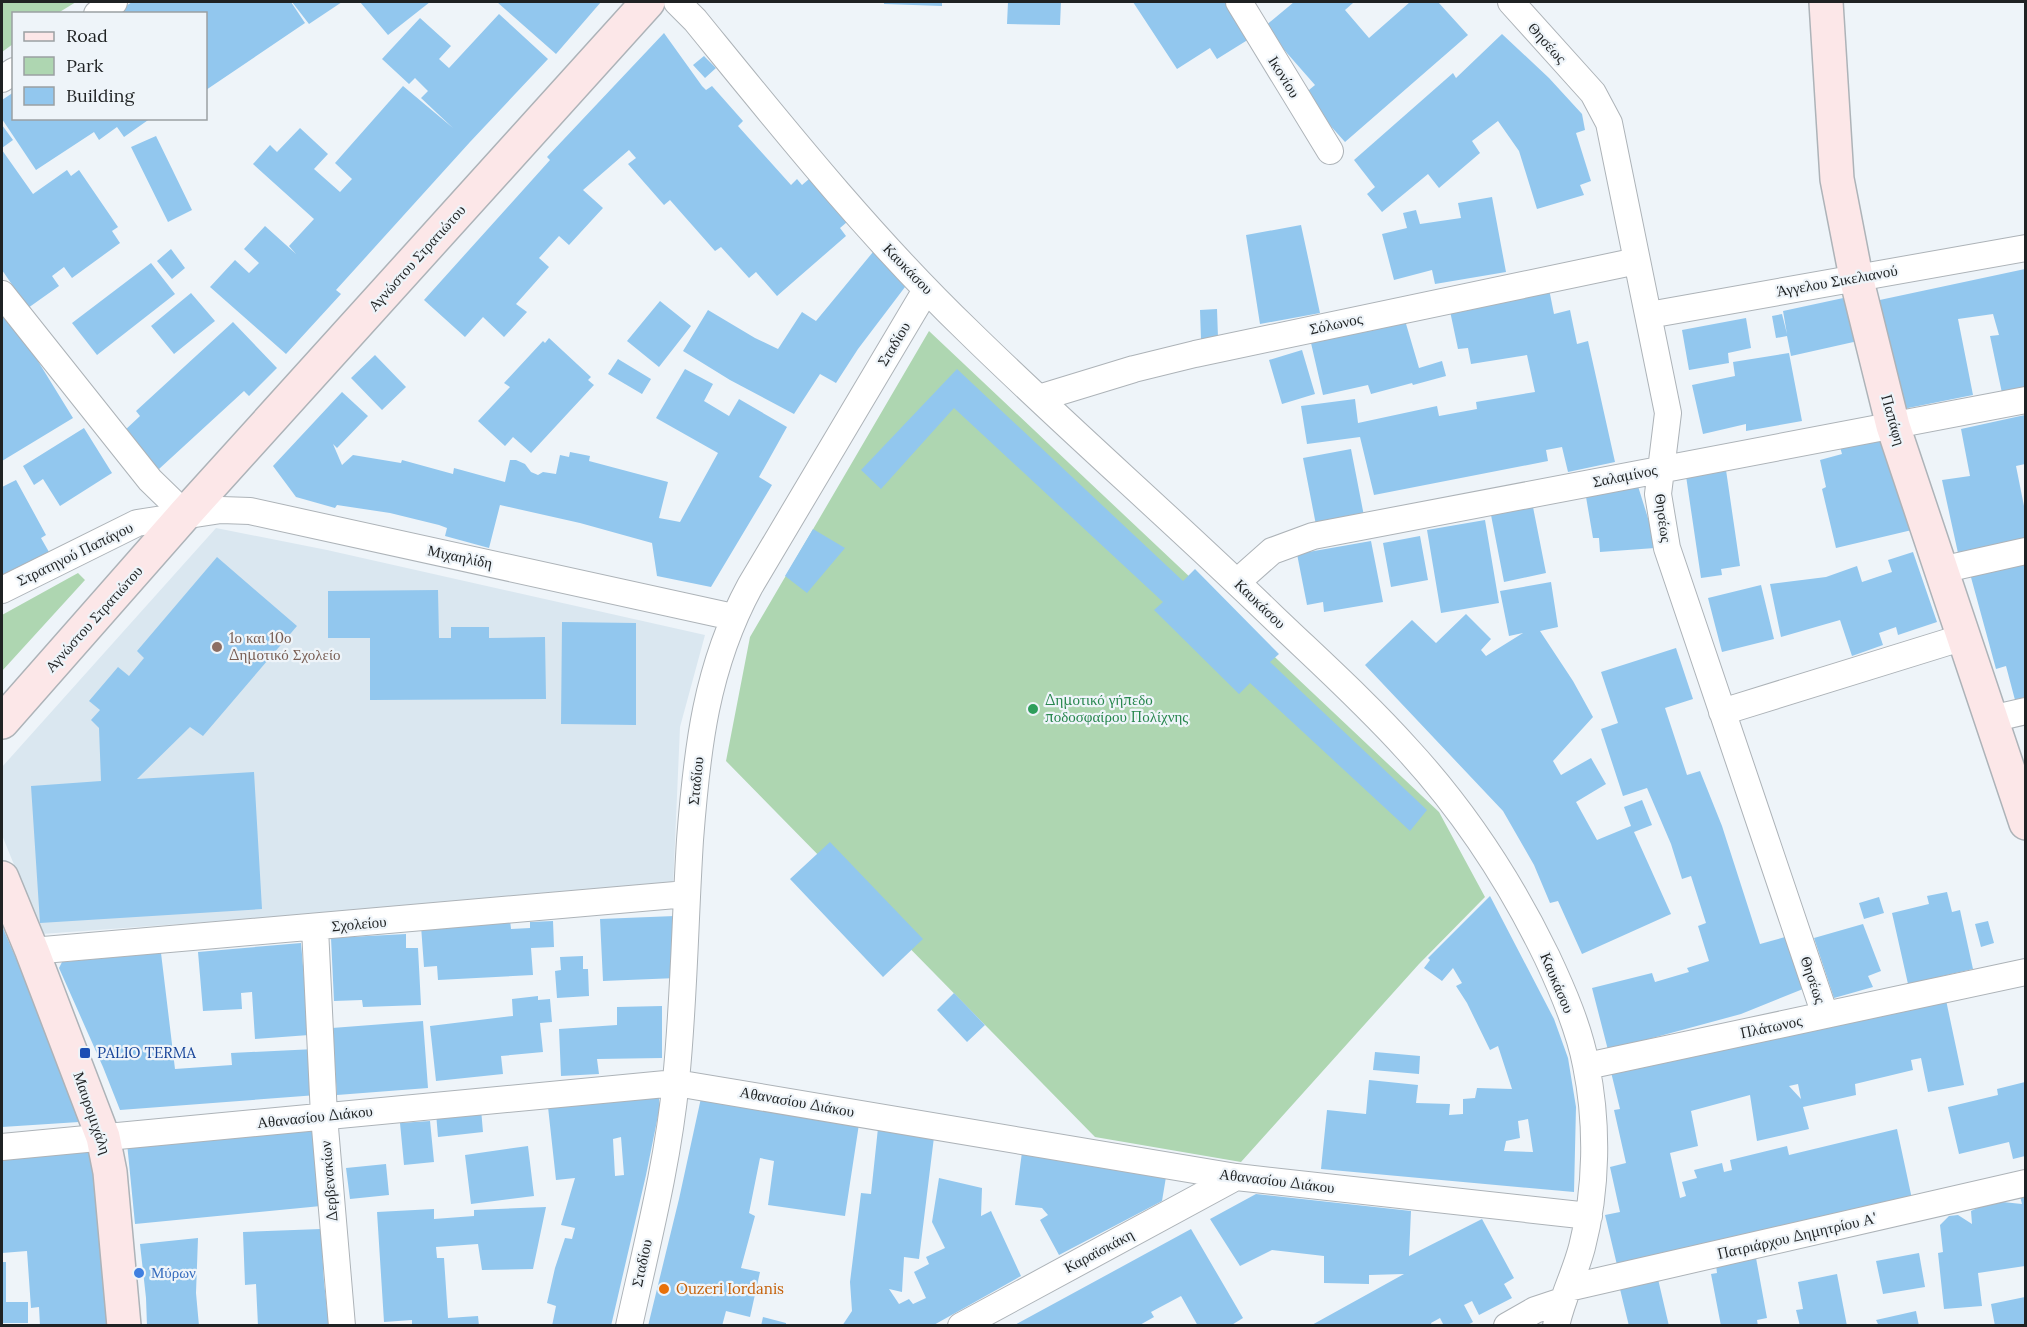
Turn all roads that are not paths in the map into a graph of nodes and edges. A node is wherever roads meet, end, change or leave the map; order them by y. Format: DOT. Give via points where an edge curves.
graph roads {
  1 [pos="114,2"];
  2 [pos="648,2"];
  3 [pos="677,2"];
  4 [pos="1239,2"];
  5 [pos="1511,2"];
  6 [pos="1826,2"];
  7 [pos="100,12"];
  8 [pos="1330,151"];
  9 [pos="2025,248"];
  10 [pos="1637,261"];
  11 [pos="1856,277"];
  12 [pos="926,290"];
  13 [pos="2,294"];
  14 [pos="1649,315"];
  15 [pos="1039,398"];
  16 [pos="2025,400"];
  17 [pos="1893,426"];
  18 [pos="1661,469"];
  19 [pos="185,514"];
  20 [pos="2025,551"];
  21 [pos="1941,570"];
  22 [pos="1237,582"];
  23 [pos="2,590"];
  24 [pos="733,617"];
  25 [pos="1964,637"];
  26 [pos="2025,711"];
  27 [pos="1722,712"];
  28 [pos="1991,719"];
  29 [pos="2,722"];
  30 [pos="2025,823"];
  31 [pos="2,878"];
  32 [pos="687,894"];
  33 [pos="315,928"];
  34 [pos="32,951"];
  35 [pos="2025,972"];
  36 [pos="1825,1015"];
  37 [pos="1587,1066"];
  38 [pos="676,1083"];
  39 [pos="324,1116"];
  40 [pos="104,1137"];
  41 [pos="2,1147"];
  42 [pos="1236,1177"];
  43 [pos="2025,1183"];
  44 [pos="1589,1216"];
  45 [pos="1562,1305"];
  46 [pos="124,1326"];
  47 [pos="342,1326"];
  48 [pos="629,1326"];
  49 [pos="961,1326"];
  50 [pos="1507,1326"];
  1 -- 7 [label="street"];
  2 -- 19 [label="street, Αγνώστου Στρατιώτου"];
  3 -- 12 [label="street, Καυκάσου" via="856,214"];
  4 -- 8 [label="street, Ικονίου"];
  5 -- 10 [label="street, Θησέως" via="1593,93 1605,114"];
  6 -- 11 [label="street, Παπάφη" via="1838,179"];
  9 -- 11 [label="street, Άγγελου Σικελιανού"];
  10 -- 14 [label="street, Θησέως"];
  10 -- 15 [label="street, Σόλωνος" via="1195,354"];
  11 -- 14 [label="street, Άγγελου Σικελιανού"];
  11 -- 17 [label="street, Παπάφη"];
  12 -- 15 [label="street, Καυκάσου"];
  12 -- 24 [label="street, Σταδίου"];
  13 -- 19 [label="street" via="150,480"];
  14 -- 18 [label="street, Θησέως" via="1668,413"];
  15 -- 22 [label="street, Καυκάσου"];
  16 -- 17 [label="street, Σαλαμίνος"];
  17 -- 18 [label="street, Σαλαμίνος"];
  17 -- 21 [label="street, Παπάφη"];
  18 -- 22 [label="street, Σαλαμίνος" via="1313,537 1272,551"];
  18 -- 27 [label="street, Θησέως" via="1658,501 1667,548"];
  19 -- 23 [label="street, Στρατηγού Παπάγου" via="136,523"];
  19 -- 24 [label="street, Μιχαηλίδη" via="250,511"];
  19 -- 29 [label="street, Αγνώστου Στρατιώτου"];
  20 -- 21 [label="street"];
  21 -- 25 [label="street, Παπάφη"];
  22 -- 37 [label="street, Καυκάσου" via="1383,722 1466,822 1540,943 1569,1008"];
  24 -- 32 [label="street, Σταδίου" via="706,709 694,785"];
  25 -- 27 [label="street"];
  25 -- 28 [label="street, Παπάφη"];
  26 -- 28 [label="street"];
  27 -- 36 [label="street, Θησέως"];
  28 -- 30 [label="street, Παπάφη"];
  31 -- 34 [label="street, Μαυρομιχάλη"];
  32 -- 33 [label="street, Σχολείου"];
  32 -- 38 [label="street, Σταδίου"];
  33 -- 34 [label="street, Σχολείου"];
  33 -- 39 [label="street, Δερβενακίων"];
  34 -- 40 [label="street, Μαυρομιχάλη"];
  35 -- 36 [label="street, Πλάτωνος"];
  36 -- 37 [label="street, Πλάτωνος"];
  37 -- 44 [label="street, Καυκάσου" via="1594,1170"];
  38 -- 39 [label="street, Αθανασίου Διάκου"];
  38 -- 42 [label="street, Αθανασίου Διάκου"];
  38 -- 48 [label="street, Σταδίου" via="668,1146"];
  39 -- 40 [label="street, Αθανασίου Διάκου"];
  39 -- 47 [label="street, Δερβενακίων"];
  40 -- 41 [label="street, Αθανασίου Διάκου"];
  40 -- 46 [label="street, Μαυρομιχάλη"];
  42 -- 44 [label="street, Αθανασίου Διάκου"];
  42 -- 49 [label="street, Καραϊσκάκη"];
  43 -- 45 [label="street, Πατριάρχου Δημητρίου Α'"];
  44 -- 45 [label="street, Καυκάσου" via="1582,1250"];
  45 -- 50 [label="street, Πατριάρχου Δημητρίου Α'" via="1535,1310"];
}
